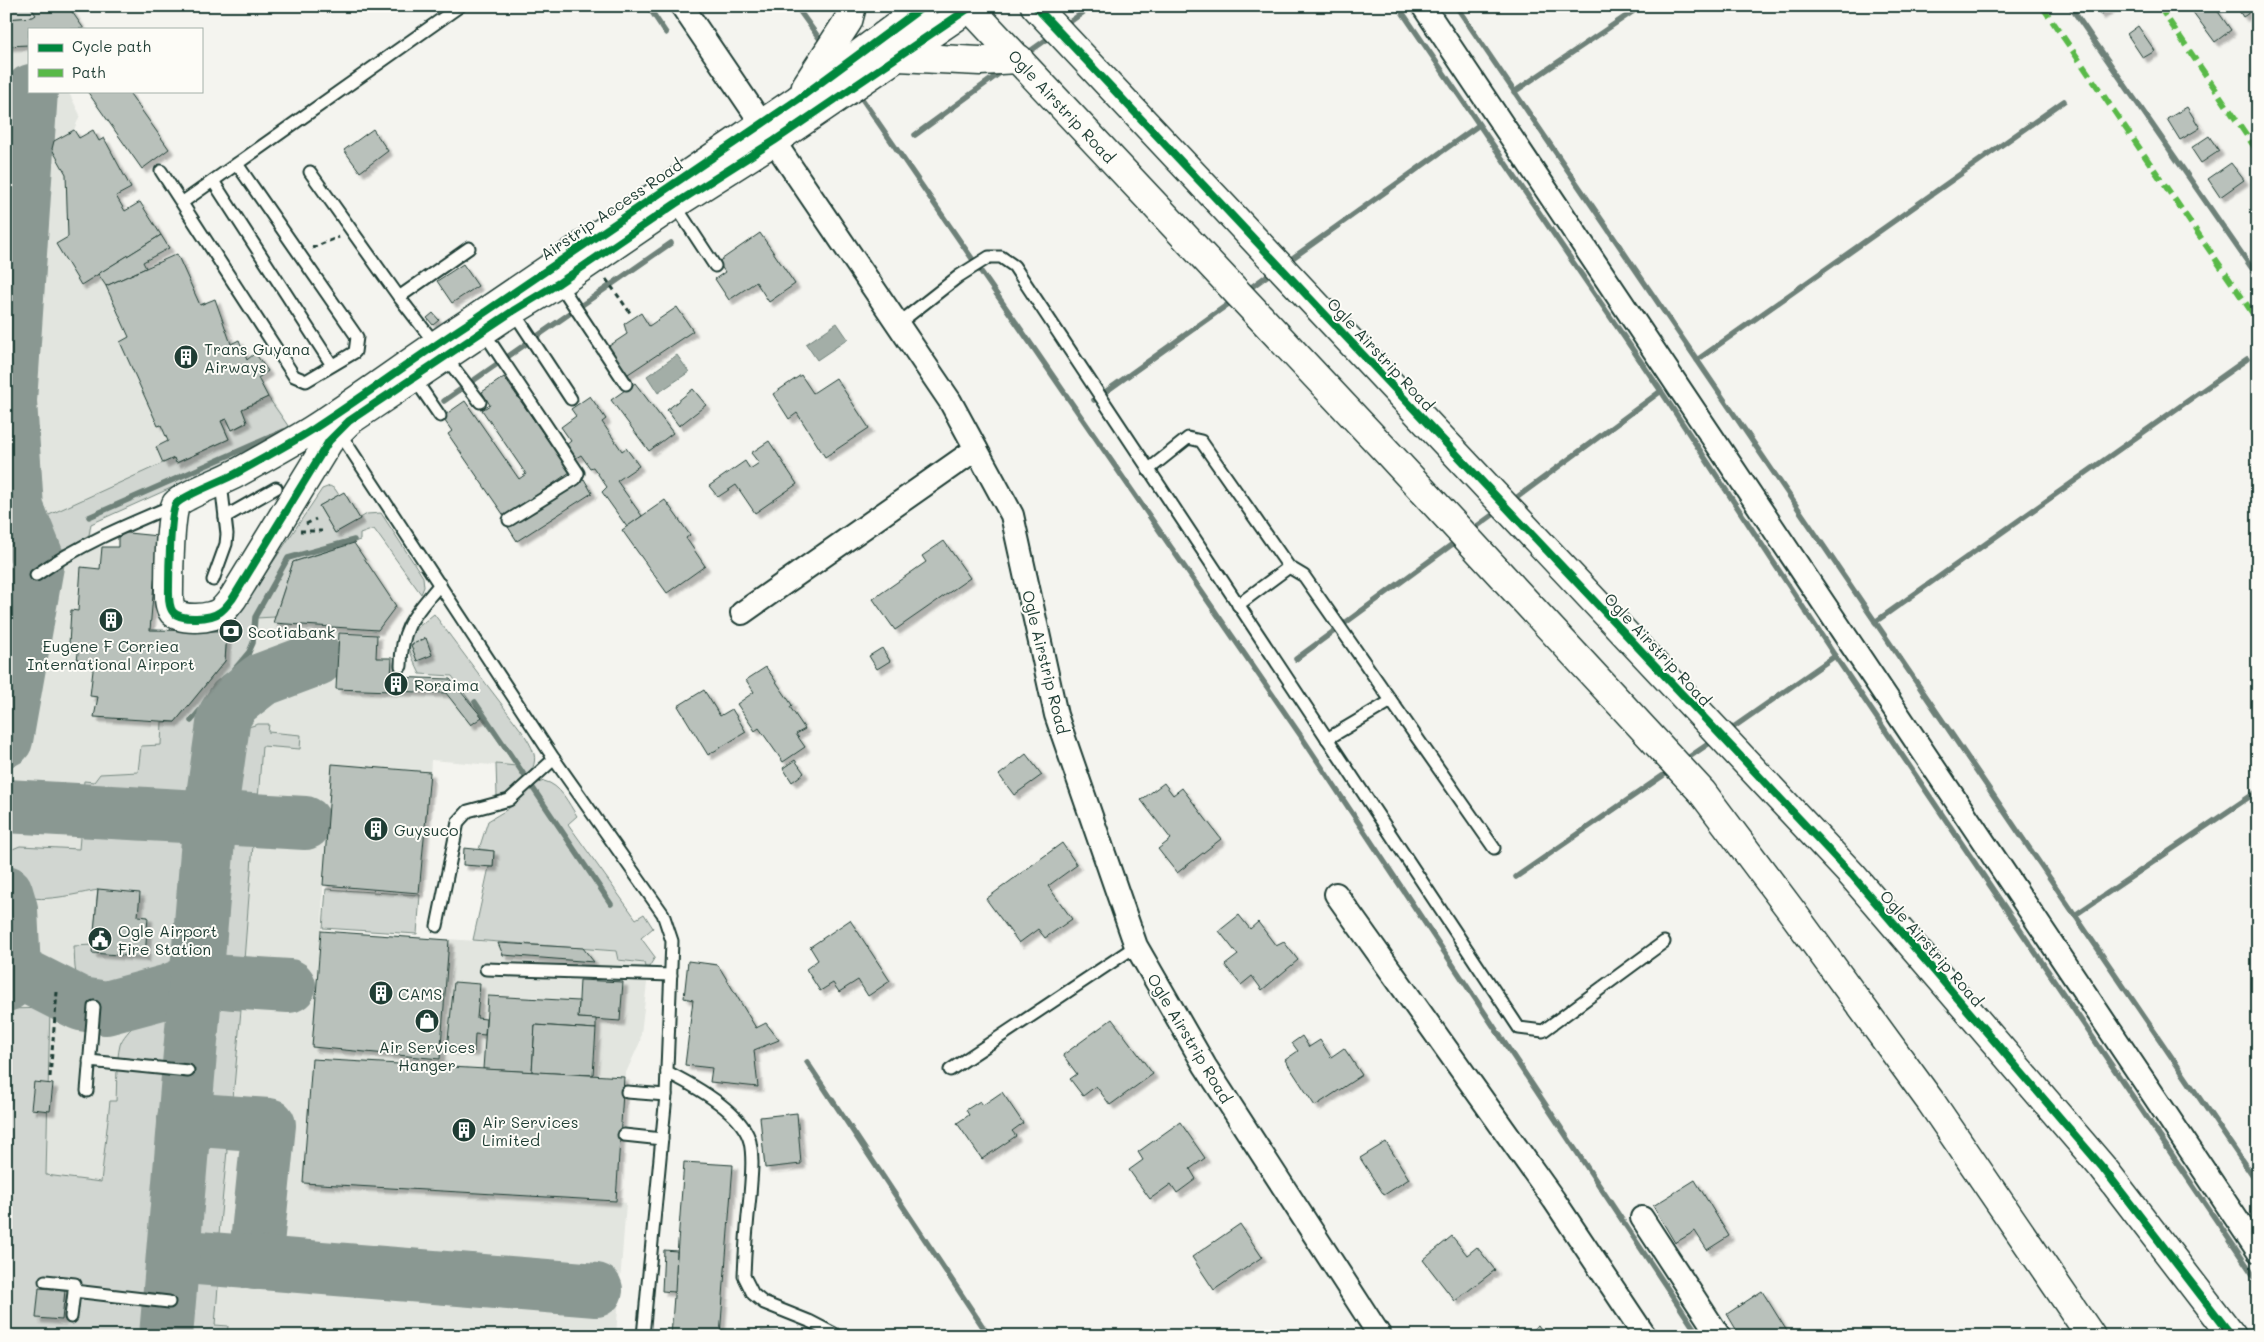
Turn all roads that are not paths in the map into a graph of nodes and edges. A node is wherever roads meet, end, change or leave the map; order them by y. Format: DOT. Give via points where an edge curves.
graph roads {
  1 [pos="460,6"];
  2 [pos="682,6"];
  3 [pos="852,6"];
  4 [pos="924,6"];
  5 [pos="1035,6"];
  6 [pos="1063,6"];
  7 [pos="1423,6"];
  8 [pos="970,7"];
  9 [pos="1066,40"];
  10 [pos="898,57"];
  11 [pos="1019,60"];
  12 [pos="797,100"];
  13 [pos="768,132"];
  14 [pos="237,164"];
  15 [pos="161,171"];
  16 [pos="310,172"];
  17 [pos="213,181"];
  18 [pos="183,202"];
  19 [pos="675,204"];
  20 [pos="469,248"];
  21 [pos="715,266"];
  22 [pos="562,288"];
  23 [pos="399,296"];
  24 [pos="517,318"];
  25 [pos="898,324"];
  26 [pos="488,338"];
  27 [pos="446,359"];
  28 [pos="332,366"];
  29 [pos="407,384"];
  30 [pos="626,384"];
  31 [pos="571,399"];
  32 [pos="480,402"];
  33 [pos="438,413"];
  34 [pos="333,425"];
  35 [pos="976,449"];
  36 [pos="1148,470"];
  37 [pos="221,482"];
  38 [pos="276,488"];
  39 [pos="176,504"];
  40 [pos="225,517"];
  41 [pos="509,520"];
  42 [pos="1289,567"];
  43 [pos="36,575"];
  44 [pos="213,580"];
  45 [pos="440,584"];
  46 [pos="1238,605"];
  47 [pos="742,613"];
  48 [pos="401,666"];
  49 [pos="1391,701"];
  50 [pos="1327,739"];
  51 [pos="554,759"];
  52 [pos="1494,848"];
  53 [pos="1336,894"];
  54 [pos="437,926"];
  55 [pos="1664,942"];
  56 [pos="1136,946"];
  57 [pos="486,970"];
  58 [pos="671,975"];
  59 [pos="94,1007"];
  60 [pos="89,1061"];
  61 [pos="950,1070"];
  62 [pos="188,1071"];
  63 [pos="667,1072"];
  64 [pos="87,1091"];
  65 [pos="627,1092"];
  66 [pos="666,1095"];
  67 [pos="624,1135"];
  68 [pos="662,1139"];
  69 [pos="1642,1218"];
  70 [pos="2258,1251"];
  71 [pos="45,1281"];
  72 [pos="74,1291"];
  73 [pos="169,1302"];
  74 [pos="71,1317"];
  75 [pos="643,1336"];
  76 [pos="838,1336"];
  77 [pos="1380,1336"];
  78 [pos="1645,1336"];
  79 [pos="1719,1336"];
  80 [pos="2091,1336"];
  81 [pos="2232,1336"];
  1 -- 14 [label="lane"];
  2 -- 13 [label="street, Ogle Airstrip Road"];
  3 -- 12 [label="street" via="848,21"];
  4 -- 12 [label="street, Airstrip Access Road"];
  5 -- 9 [label="street, Ogle Airstrip Road"];
  6 -- 9 [label="street"];
  7 -- 70 [label="street"];
  8 -- 10 [label="street, Airstrip Access Road"];
  8 -- 11 [label="street, Ogle Airstrip Road"];
  9 -- 81 [label="street, Ogle Airstrip Road" via="1852,875 2103,1168"];
  10 -- 11 [label="street"];
  10 -- 13 [label="street, Airstrip Access Road"];
  11 -- 80 [label="street, Ogle Airstrip Road" via="1702,792 1931,1102"];
  12 -- 13 [label="street, Airstrip Access Road"];
  13 -- 19 [label="street, Airstrip Access Road"];
  13 -- 25 [label="street, Ogle Airstrip Road"];
  13 -- 27 [label="street, Airstrip Access Road" via="475,319"];
  14 -- 17 [label="lane"];
  14 -- 28 [label="lane" via="357,337 355,352"];
  15 -- 18 [label="lane"];
  16 -- 23 [label="lane"];
  17 -- 18 [label="lane"];
  17 -- 28 [label="lane"];
  18 -- 28 [label="lane" via="294,376 306,381"];
  19 -- 21 [label="lane"];
  19 -- 22 [label="street, Airstrip Access Road"];
  20 -- 23 [label="lane"];
  22 -- 24 [label="street, Airstrip Access Road"];
  22 -- 30 [label="lane"];
  23 -- 27 [label="lane"];
  24 -- 26 [label="street, Airstrip Access Road"];
  24 -- 31 [label="lane"];
  25 -- 35 [label="street, Ogle Airstrip Road" via="950,401"];
  25 -- 36 [label="lane" via="959,276 989,257 1001,257 1014,266"];
  26 -- 27 [label="street, Airstrip Access Road"];
  26 -- 41 [label="lane" via="578,473 575,479"];
  27 -- 29 [label="street, Airstrip Access Road"];
  27 -- 32 [label="lane"];
  29 -- 33 [label="lane"];
  29 -- 34 [label="street, Airstrip Access Road"];
  34 -- 37 [label="street, Airstrip Access Road"];
  34 -- 39 [label="street" via="233,598 220,612 206,618 180,616 170,605 172,521"];
  34 -- 45 [label="lane"];
  35 -- 47 [label="street"];
  35 -- 56 [label="street, Ogle Airstrip Road" via="1012,515 1056,715"];
  36 -- 42 [label="lane" via="1188,438 1201,441"];
  36 -- 46 [label="lane"];
  37 -- 39 [label="street, Airstrip Access Road"];
  37 -- 40 [label="lane"];
  38 -- 40 [label="lane"];
  39 -- 43 [label="lane" via="92,540"];
  40 -- 44 [label="lane" via="226,544"];
  42 -- 46 [label="lane"];
  42 -- 49 [label="lane" via="1304,576"];
  45 -- 48 [label="lane" via="403,636"];
  45 -- 51 [label="lane"];
  46 -- 50 [label="lane"];
  49 -- 50 [label="lane"];
  49 -- 52 [label="lane"];
  50 -- 55 [label="lane" via="1519,1028 1543,1031"];
  51 -- 54 [label="lane" via="509,800 468,811 458,822"];
  51 -- 58 [label="lane" via="663,914 672,940"];
  53 -- 78 [label="street" via="1554,1200"];
  56 -- 61 [label="lane"];
  56 -- 77 [label="street, Ogle Airstrip Road" via="1205,1066"];
  57 -- 58 [label="lane"];
  58 -- 63 [label="lane"];
  59 -- 60 [label="lane"];
  60 -- 62 [label="lane"];
  60 -- 64 [label="lane"];
  63 -- 66 [label="lane"];
  63 -- 76 [label="lane" via="730,1112 750,1141 752,1161 744,1276 750,1290 772,1307"];
  65 -- 66 [label="lane"];
  66 -- 68 [label="lane"];
  67 -- 68 [label="lane"];
  68 -- 75 [label="lane"];
  69 -- 79 [label="street"];
  71 -- 72 [label="lane" via="74,1284"];
  72 -- 73 [label="lane"];
  72 -- 74 [label="lane"];
}
